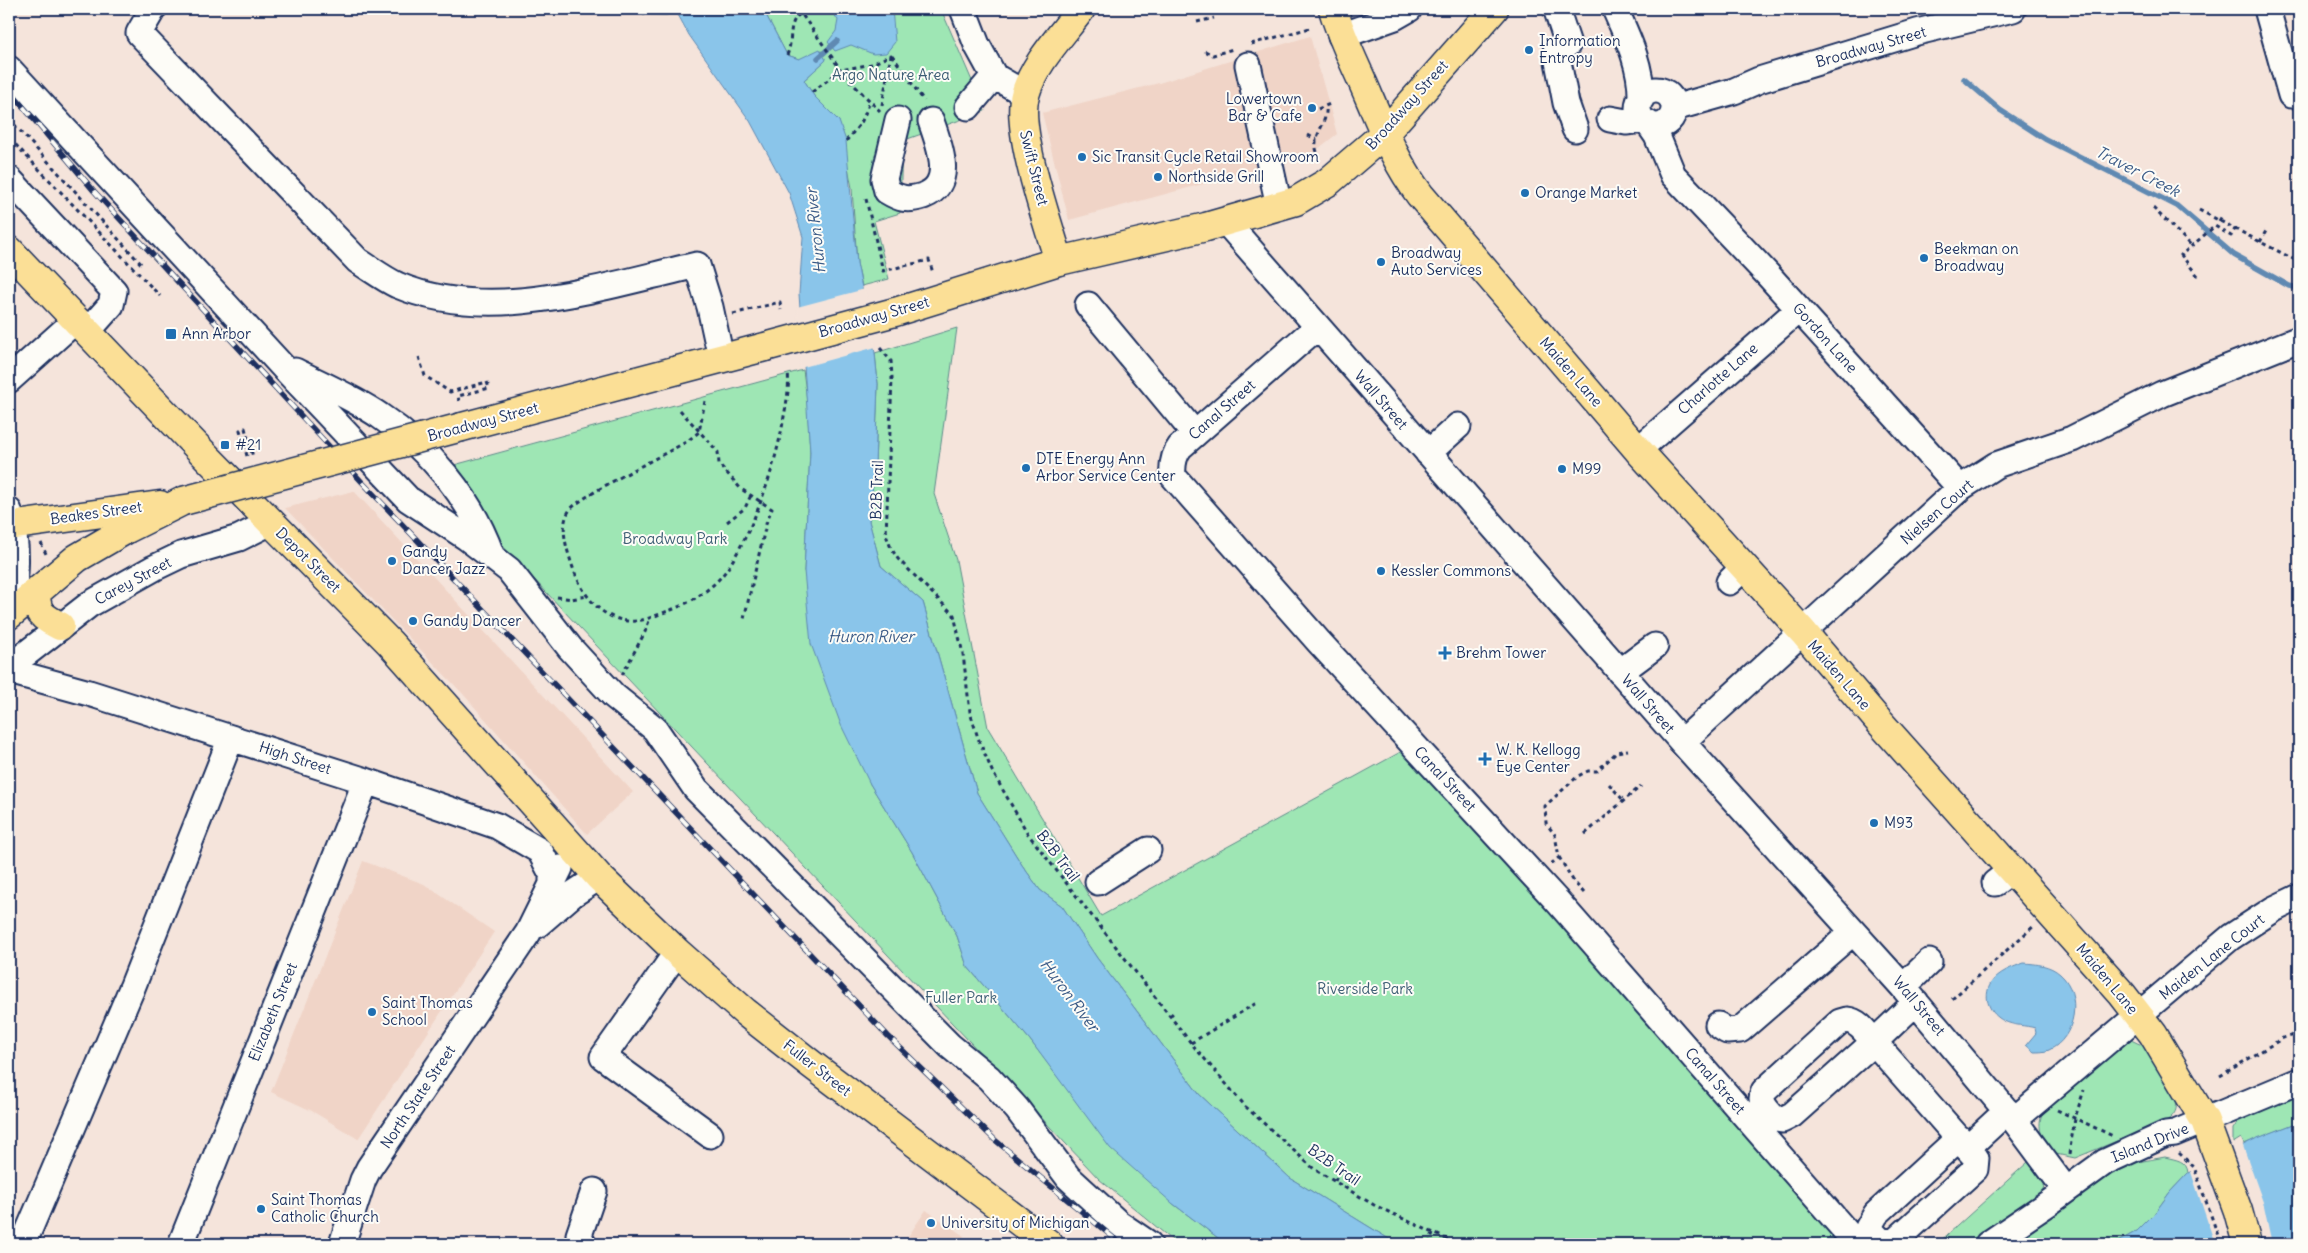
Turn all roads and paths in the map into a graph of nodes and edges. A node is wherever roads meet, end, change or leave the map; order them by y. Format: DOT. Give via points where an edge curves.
graph roads {
  1 [pos="153,9"];
  2 [pos="798,9"];
  3 [pos="963,9"];
  4 [pos="1081,9"];
  5 [pos="1333,9"];
  6 [pos="1409,9"];
  7 [pos="1494,9"];
  8 [pos="1616,9"];
  9 [pos="2013,9"];
  10 [pos="2266,9"];
  11 [pos="1557,11"];
  12 [pos="801,13"];
  13 [pos="1214,18"];
  14 [pos="1197,22"];
  15 [pos="1310,28"];
  16 [pos="1341,36"];
  17 [pos="1205,51"];
  18 [pos="1245,52"];
  19 [pos="787,55"];
  20 [pos="892,55"];
  21 [pos="832,59"];
  22 [pos="9,69"];
  23 [pos="994,76"];
  24 [pos="812,92"];
  25 [pos="1025,94"];
  26 [pos="2291,95"];
  27 [pos="870,102"];
  28 [pos="1332,103"];
  29 [pos="968,107"];
  30 [pos="1326,107"];
  31 [pos="1656,108"];
  32 [pos="1318,109"];
  33 [pos="889,115"];
  34 [pos="931,121"];
  35 [pos="9,127"];
  36 [pos="1575,129"];
  37 [pos="1384,134"];
  38 [pos="1308,135"];
  39 [pos="9,138"];
  40 [pos="1317,140"];
  41 [pos="846,141"];
  42 [pos="10,143"];
  43 [pos="1316,152"];
  44 [pos="9,179"];
  45 [pos="1278,206"];
  46 [pos="2153,208"];
  47 [pos="2200,210"];
  48 [pos="2222,216"];
  49 [pos="2219,221"];
  50 [pos="1226,222"];
  51 [pos="2235,229"];
  52 [pos="2267,229"];
  53 [pos="2260,242"];
  54 [pos="2192,246"];
  55 [pos="9,250"];
  56 [pos="1059,261"];
  57 [pos="2299,262"];
  58 [pos="143,266"];
  59 [pos="882,271"];
  60 [pos="933,273"];
  61 [pos="2198,276"];
  62 [pos="160,296"];
  63 [pos="1088,305"];
  64 [pos="1798,309"];
  65 [pos="781,310"];
  66 [pos="732,314"];
  67 [pos="82,326"];
  68 [pos="1317,327"];
  69 [pos="2299,340"];
  70 [pos="880,348"];
  71 [pos="419,357"];
  72 [pos="721,358"];
  73 [pos="277,361"];
  74 [pos="788,372"];
  75 [pos="9,380"];
  76 [pos="705,401"];
  77 [pos="680,410"];
  78 [pos="461,414"];
  79 [pos="1458,426"];
  80 [pos="699,432"];
  81 [pos="1195,434"];
  82 [pos="1638,450"];
  83 [pos="1428,452"];
  84 [pos="247,456"];
  85 [pos="253,457"];
  86 [pos="1960,488"];
  87 [pos="751,496"];
  88 [pos="183,501"];
  89 [pos="761,502"];
  90 [pos="10,521"];
  91 [pos="271,522"];
  92 [pos="728,522"];
  93 [pos="40,540"];
  94 [pos="492,557"];
  95 [pos="50,563"];
  96 [pos="36,591"];
  97 [pos="9,614"];
  98 [pos="650,617"];
  99 [pos="744,619"];
  100 [pos="60,626"];
  101 [pos="1803,632"];
  102 [pos="1654,646"];
  103 [pos="9,667"];
  104 [pos="9,671"];
  105 [pos="1620,672"];
  106 [pos="619,700"];
  107 [pos="231,738"];
  108 [pos="1682,742"];
  109 [pos="1628,750"];
  110 [pos="366,781"];
  111 [pos="1609,784"];
  112 [pos="1640,786"];
  113 [pos="1624,801"];
  114 [pos="1585,834"];
  115 [pos="574,848"];
  116 [pos="1148,850"];
  117 [pos="599,877"];
  118 [pos="1098,882"];
  119 [pos="552,884"];
  120 [pos="1584,893"];
  121 [pos="2299,897"];
  122 [pos="2036,924"];
  123 [pos="1853,932"];
  124 [pos="528,934"];
  125 [pos="677,952"];
  126 [pos="1929,962"];
  127 [pos="1909,994"];
  128 [pos="1952,999"];
  129 [pos="1258,1002"];
  130 [pos="1174,1012"];
  131 [pos="2137,1015"];
  132 [pos="1170,1016"];
  133 [pos="1718,1025"];
  134 [pos="2299,1034"];
  135 [pos="1191,1043"];
  136 [pos="2220,1076"];
  137 [pos="2299,1080"];
  138 [pos="2086,1082"];
  139 [pos="2054,1109"];
  140 [pos="2011,1115"];
  141 [pos="2075,1118"];
  142 [pos="2205,1121"];
  143 [pos="710,1135"];
  144 [pos="2116,1138"];
  145 [pos="2069,1154"];
  146 [pos="2194,1167"];
  147 [pos="1338,1173"];
  148 [pos="1335,1181"];
  149 [pos="2066,1190"];
  150 [pos="594,1191"];
  151 [pos="1432,1233"];
  152 [pos="23,1244"];
  153 [pos="180,1244"];
  154 [pos="342,1244"];
  155 [pos="583,1244"];
  156 [pos="1049,1244"];
  157 [pos="1148,1244"];
  158 [pos="1428,1244"];
  159 [pos="1457,1244"];
  160 [pos="1857,1244"];
  161 [pos="1988,1244"];
  162 [pos="2221,1244"];
  163 [pos="2247,1244"];
  1 -- 72 [label="street" via="139,33 358,261 397,284 443,298 495,302 544,300 697,265"];
  2 -- 12 [label="path"];
  3 -- 23 [label="street"];
  4 -- 25 [label="main road" via="1033,76"];
  5 -- 16 [label="main road, Maiden Lane"];
  6 -- 16 [label="street"];
  7 -- 37 [label="main road, Broadway Street"];
  8 -- 31 [label="street" via="1632,47 1642,84"];
  9 -- 31 [label="street, Broadway Street" via="1918,32 1759,80 1728,80"];
  10 -- 26 [label="street"];
  11 -- 36 [label="street" via="1568,44 1556,51 1566,103"];
  12 -- 19 [label="path" via="790,25"];
  12 -- 21 [label="path"];
  13 -- 14 [label="path"];
  15 -- 18 [label="path"];
  16 -- 37 [label="main road, Maiden Lane"];
  17 -- 18 [label="path" via="1212,55"];
  18 -- 45 [label="street"];
  20 -- 24 [label="path" via="872,64 841,70"];
  20 -- 33 [label="path" via="888,82"];
  20 -- 34 [label="path" via="928,109"];
  22 -- 73 [label="street"];
  23 -- 25 [label="street"];
  23 -- 29 [label="street"];
  25 -- 56 [label="main road, Swift Street" via="1023,129"];
  27 -- 41 [label="path" via="861,123"];
  28 -- 30 [label="path"];
  30 -- 32 [label="path"];
  30 -- 40 [label="path" via="1327,115"];
  31 -- 64 [label="street, Gordon Lane" via="1657,136 1673,175"];
  33 -- 34 [label="street" via="884,178 887,190 901,200 932,193 941,180 944,165"];
  35 -- 58 [label="path" via="13,123"];
  37 -- 45 [label="main road, Broadway Street" via="1328,182 1296,201"];
  37 -- 82 [label="main road, Maiden Lane" via="1403,172 1420,195"];
  38 -- 40 [label="path"];
  39 -- 42 [label="path"];
  40 -- 43 [label="path"];
  42 -- 62 [label="path"];
  44 -- 67 [label="street" via="114,291 112,305"];
  45 -- 50 [label="main road, Broadway Street"];
  46 -- 54 [label="path"];
  47 -- 49 [label="path"];
  48 -- 49 [label="path"];
  49 -- 51 [label="path"];
  50 -- 56 [label="main road, Broadway Street"];
  50 -- 68 [label="street, Wall Street"];
  51 -- 53 [label="path"];
  51 -- 54 [label="path" via="2231,236 2214,226"];
  52 -- 53 [label="path"];
  53 -- 57 [label="path"];
  54 -- 61 [label="path" via="2180,256"];
  55 -- 67 [label="main road, Depot Street"];
  56 -- 72 [label="main road, Broadway Street, bridge" via="896,312"];
  59 -- 60 [label="path" via="930,260"];
  63 -- 81 [label="street"];
  64 -- 82 [label="street, Charlotte Lane"];
  64 -- 86 [label="street, Gordon Lane"];
  65 -- 66 [label="path" via="780,302"];
  67 -- 75 [label="street"];
  67 -- 91 [label="main road, Depot Street"];
  68 -- 81 [label="street, Canal Street"];
  68 -- 83 [label="street, Wall Street"];
  69 -- 86 [label="street, Nielsen Court" via="2162,394 2072,439 1996,465"];
  70 -- 132 [label="path, B2B Trail" via="891,361 892,378 886,535 891,548 954,615 963,654 970,712 992,772 1010,804 1048,862"];
  71 -- 78 [label="path" via="425,376 450,392 487,382 489,388 458,396"];
  72 -- 78 [label="main road, Broadway Street"];
  73 -- 94 [label="street" via="408,499"];
  73 -- 94 [label="street" via="380,415 421,447 452,483 483,532"];
  74 -- 89 [label="path" via="787,403 774,464"];
  76 -- 80 [label="path"];
  77 -- 80 [label="path"];
  78 -- 88 [label="main road, Broadway Street, bridge"];
  79 -- 83 [label="street"];
  80 -- 87 [label="path" via="718,452 719,464"];
  80 -- 98 [label="path" via="576,504 569,509 564,523 570,559 590,602 610,616 628,622"];
  81 -- 160 [label="street, Canal Street" via="1175,454 1173,476 1180,486 1558,902"];
  82 -- 101 [label="main road, Maiden Lane" via="1737,575"];
  83 -- 105 [label="street, Wall Street"];
  84 -- 85 [label="path" via="240,430 245,428"];
  86 -- 101 [label="street, Nielsen Court"];
  87 -- 89 [label="path"];
  87 -- 92 [label="path" via="745,508"];
  88 -- 90 [label="main road, Beakes Street"];
  88 -- 96 [label="main road" via="102,542"];
  89 -- 98 [label="path" via="729,566 708,590 688,603"];
  89 -- 99 [label="path" via="772,510"];
  90 -- 97 [label="street" via="16,550 16,578"];
  91 -- 100 [label="street, Carey Street" via="239,538 182,555 154,568 90,604"];
  91 -- 115 [label="main road, Depot Street" via="390,643"];
  93 -- 95 [label="path"];
  94 -- 106 [label="street" via="509,570 570,648"];
  96 -- 97 [label="main road"];
  96 -- 100 [label="main road" via="36,605 43,616"];
  98 -- 106 [label="path" via="619,682"];
  100 -- 103 [label="street, Carey Street"];
  101 -- 108 [label="street, Nielsen Court"];
  101 -- 131 [label="main road, Maiden Lane" via="2003,876 2122,994"];
  102 -- 105 [label="street"];
  104 -- 107 [label="street, High Street"];
  105 -- 108 [label="street, Wall Street"];
  106 -- 157 [label="street" via="655,729 696,789 950,1046 989,1078 1017,1109 1068,1177 1118,1223"];
  107 -- 110 [label="street, High Street"];
  107 -- 152 [label="street" via="132,988"];
  108 -- 123 [label="street, Wall Street"];
  109 -- 120 [label="path" via="1618,752 1598,772 1588,771 1578,776 1545,806 1546,823 1555,835 1574,882"];
  110 -- 119 [label="street, High Street" via="497,826 527,842 546,860"];
  110 -- 153 [label="street, Elizabeth Street"];
  111 -- 113 [label="path"];
  112 -- 113 [label="path"];
  113 -- 114 [label="path"];
  115 -- 117 [label="main road, Depot Street"];
  115 -- 119 [label="street"];
  116 -- 118 [label="street"];
  117 -- 124 [label="street" via="573,894"];
  117 -- 125 [label="main road, Fuller Street"];
  119 -- 124 [label="street"];
  121 -- 131 [label="street, Maiden Lane Court" via="2274,909 2231,938"];
  122 -- 128 [label="path"];
  123 -- 127 [label="street, Wall Street"];
  123 -- 133 [label="street" via="1740,1030 1727,1031"];
  124 -- 154 [label="street, North State Street" via="370,1168"];
  125 -- 143 [label="street" via="603,1057"];
  125 -- 156 [label="main road, Fuller Street" via="811,1064"];
  126 -- 127 [label="street"];
  127 -- 140 [label="street, Wall Street"];
  127 -- 140 [label="street, Maiden Lane Court" via="1874,1042 1963,1143"];
  129 -- 135 [label="path"];
  130 -- 132 [label="path"];
  131 -- 140 [label="street, Maiden Lane Court"];
  131 -- 142 [label="main road, Maiden Lane" via="2153,1034"];
  132 -- 135 [label="path, B2B Trail"];
  134 -- 136 [label="path" via="2283,1038"];
  135 -- 148 [label="path, B2B Trail" via="1246,1107 1314,1169"];
  137 -- 142 [label="street, Island Drive"];
  138 -- 141 [label="path"];
  139 -- 141 [label="path"];
  140 -- 149 [label="street, Wall Street"];
  141 -- 144 [label="path"];
  141 -- 145 [label="path"];
  142 -- 149 [label="street, Island Drive" via="2166,1134 2105,1162"];
  142 -- 163 [label="main road, Maiden Lane"];
  146 -- 162 [label="path"];
  147 -- 148 [label="path"];
  148 -- 151 [label="path, B2B Trail" via="1374,1205"];
  149 -- 161 [label="street, Island Drive"];
  150 -- 155 [label="street" via="579,1235"];
  151 -- 158 [label="path"];
  151 -- 159 [label="path, B2B Trail"];
}
